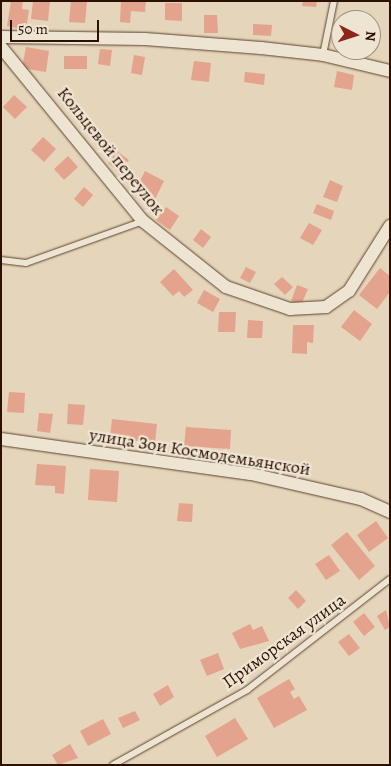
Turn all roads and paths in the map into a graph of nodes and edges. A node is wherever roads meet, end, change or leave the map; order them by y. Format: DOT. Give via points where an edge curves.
graph roads {
  1 [pos="334,1"];
  2 [pos="1,38"];
  3 [pos="1,47"];
  4 [pos="323,54"];
  5 [pos="390,71"];
  6 [pos="143,221"];
  7 [pos="390,226"];
  8 [pos="1,260"];
  9 [pos="1,439"];
  10 [pos="390,512"];
  11 [pos="390,579"];
  12 [pos="113,765"];
  1 -- 4 [label="lane"];
  2 -- 4 [label="street" via="144,39"];
  3 -- 6 [label="street, Кольцевой переулок"];
  4 -- 5 [label="street"];
  6 -- 7 [label="street, Кольцевой переулок" via="226,287 290,309 309,310 340,301"];
  6 -- 8 [label="lane" via="26,263"];
  9 -- 10 [label="street, улица Зои Космодемьянской" via="252,474 361,499"];
  11 -- 12 [label="lane, Приморская улица" via="247,690"];
}
